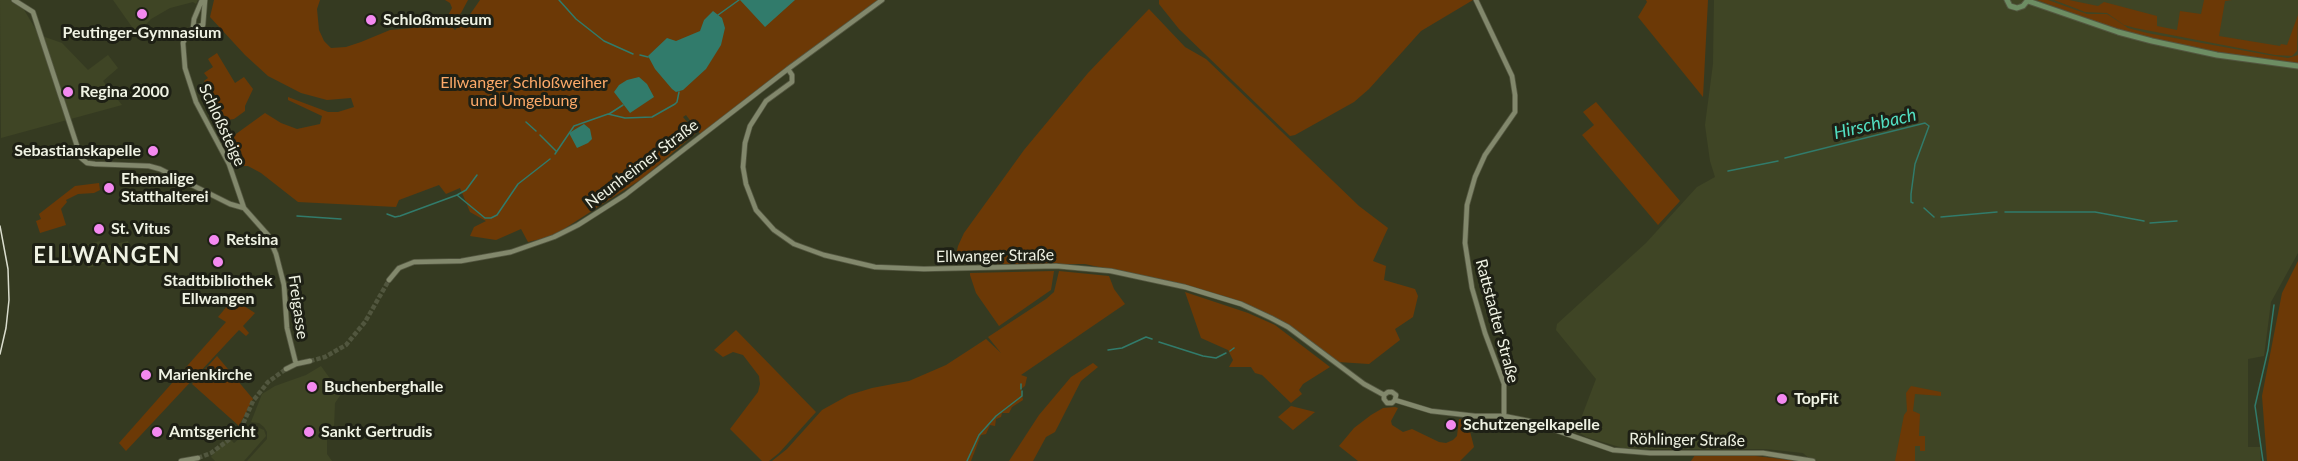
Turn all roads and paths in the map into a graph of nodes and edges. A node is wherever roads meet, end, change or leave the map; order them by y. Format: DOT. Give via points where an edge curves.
graph roads {
  1 [pos="14,0"];
  2 [pos="204,0"];
  3 [pos="882,0"];
  4 [pos="2007,0"];
  5 [pos="2028,0"];
  6 [pos="1477,1"];
  7 [pos="193,28"];
  8 [pos="2298,66"];
  9 [pos="788,69"];
  10 [pos="244,208"];
  11 [pos="389,280"];
  12 [pos="310,362"];
  13 [pos="296,364"];
  14 [pos="286,369"];
  15 [pos="1384,395"];
  16 [pos="1395,400"];
  17 [pos="1503,416"];
  18 [pos="1528,421"];
  19 [pos="198,458"];
  20 [pos="182,461"];
  21 [pos="1813,461"];
  1 -- 10 [label="street" via="33,12 81,158 87,163 160,169"];
  2 -- 7 [label="street, Schloßsteige"];
  2 -- 7 [label="street" via="203,25"];
  3 -- 9 [label="street, Neunheimer Straße"];
  4 -- 5 [label="main road" via="2017,8"];
  5 -- 8 [label="main road" via="2152,41 2227,57"];
  6 -- 17 [label="street, Rattstadter Straße" via="1512,76 1515,95 1515,112 1485,155 1475,177 1467,205 1465,243 1472,288 1504,384"];
  7 -- 10 [label="street, Schloßsteige" via="183,43 188,81 229,164"];
  9 -- 11 [label="street, Neunheimer Straße" via="625,195 570,229 538,243 482,258 414,262 399,268"];
  9 -- 15 [label="street, Ellwanger Straße" via="792,82 766,101 750,126 743,167 756,210 794,244 875,267 1080,268 1185,287 1241,304 1288,327"];
  10 -- 13 [label="street, Freigasse" via="268,235 276,254"];
  12 -- 13 [label="street"];
  13 -- 14 [label="street"];
  15 -- 16 [label="street, Ellwanger Straße" via="1387,403"];
  15 -- 16 [label="street, Ellwanger Straße" via="1392,392"];
  16 -- 17 [label="street, Ellwanger Straße" via="1431,411"];
  17 -- 18 [label="street, Ellwanger Straße"];
  18 -- 21 [label="street, Röhlinger Straße" via="1613,450 1763,453"];
  19 -- 20 [label="street"];
}
